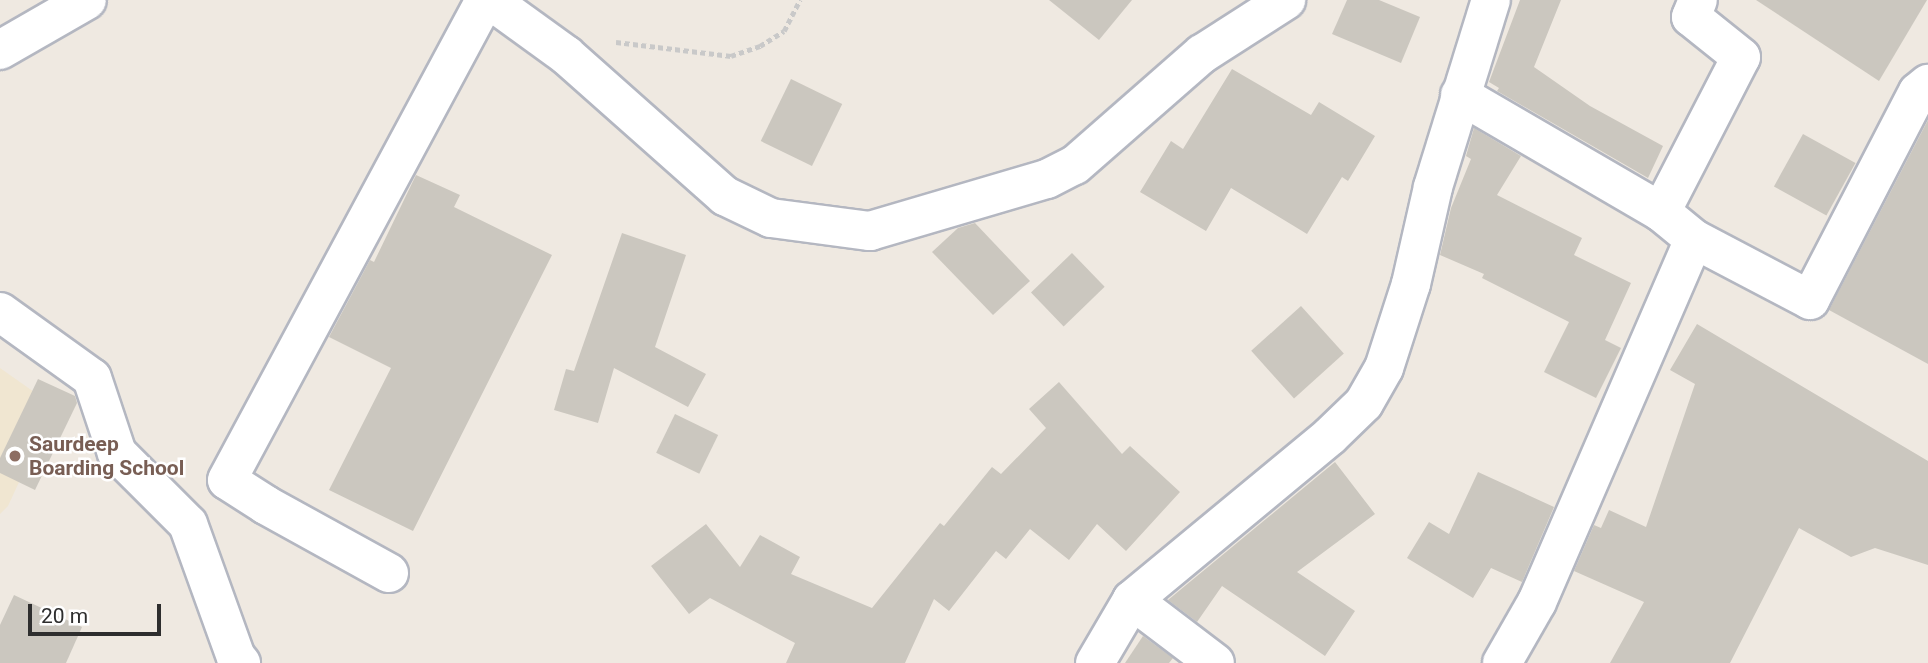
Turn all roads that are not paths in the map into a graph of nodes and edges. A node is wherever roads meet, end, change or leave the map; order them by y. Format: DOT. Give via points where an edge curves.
graph roads {
  1 [pos="87,0"];
  2 [pos="485,0"];
  3 [pos="490,0"];
  4 [pos="1286,0"];
  5 [pos="1491,0"];
  6 [pos="1698,0"];
  7 [pos="0,50"];
  8 [pos="1928,84"];
  9 [pos="1460,95"];
  10 [pos="1661,212"];
  11 [pos="1694,239"];
  12 [pos="0,312"];
  13 [pos="389,573"];
  14 [pos="1132,600"];
  15 [pos="241,663"];
  16 [pos="1095,663"];
  17 [pos="1215,663"];
  18 [pos="1502,663"];
  1 -- 7 [label="street"];
  2 -- 13 [label="street" via="227,480"];
  3 -- 4 [label="street" via="566,55 725,196 771,218 870,231 1047,179 1075,165 1202,54"];
  5 -- 9 [label="street"];
  6 -- 10 [label="street" via="1690,17 1741,57"];
  8 -- 11 [label="street" via="1918,92 1810,300"];
  9 -- 10 [label="street"];
  9 -- 14 [label="street" via="1411,284 1384,368 1364,403"];
  10 -- 11 [label="street"];
  11 -- 18 [label="street" via="1537,602"];
  12 -- 15 [label="street" via="92,378 117,453 188,524"];
  14 -- 16 [label="street"];
  14 -- 17 [label="street"];
}
